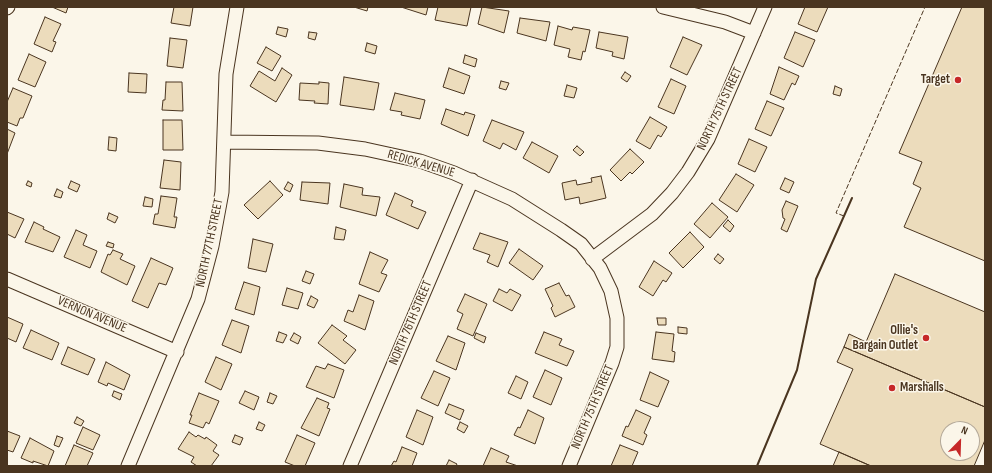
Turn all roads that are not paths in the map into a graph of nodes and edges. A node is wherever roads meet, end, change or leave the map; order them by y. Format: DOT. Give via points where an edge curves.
graph roads {
  1 [pos="237,7"];
  2 [pos="664,7"];
  3 [pos="765,7"];
  4 [pos="754,33"];
  5 [pos="224,142"];
  6 [pos="472,180"];
  7 [pos="592,258"];
  8 [pos="7,279"];
  9 [pos="177,352"];
  10 [pos="128,466"];
  11 [pos="350,466"];
  12 [pos="569,466"];
  1 -- 5 [label="street, NORTH 77TH STREET" via="226,74"];
  2 -- 4 [label="street" via="725,22"];
  3 -- 4 [label="street, NORTH 75TH STREET"];
  4 -- 7 [label="street, NORTH 75TH STREET" via="708,139 688,172 652,214"];
  5 -- 6 [label="street, REDICK AVENUE" via="318,143 365,148 420,161"];
  5 -- 9 [label="street, NORTH 77TH STREET" via="222,192 212,246 198,299"];
  6 -- 7 [label="street, REDICK AVENUE" via="512,199 561,230 581,244"];
  6 -- 11 [label="street, NORTH 76TH STREET"];
  7 -- 12 [label="street, NORTH 75TH STREET" via="604,274 616,310 616,347 612,363"];
  8 -- 9 [label="street, VERNON AVENUE"];
  9 -- 10 [label="street, NORTH 77TH STREET"];
}
